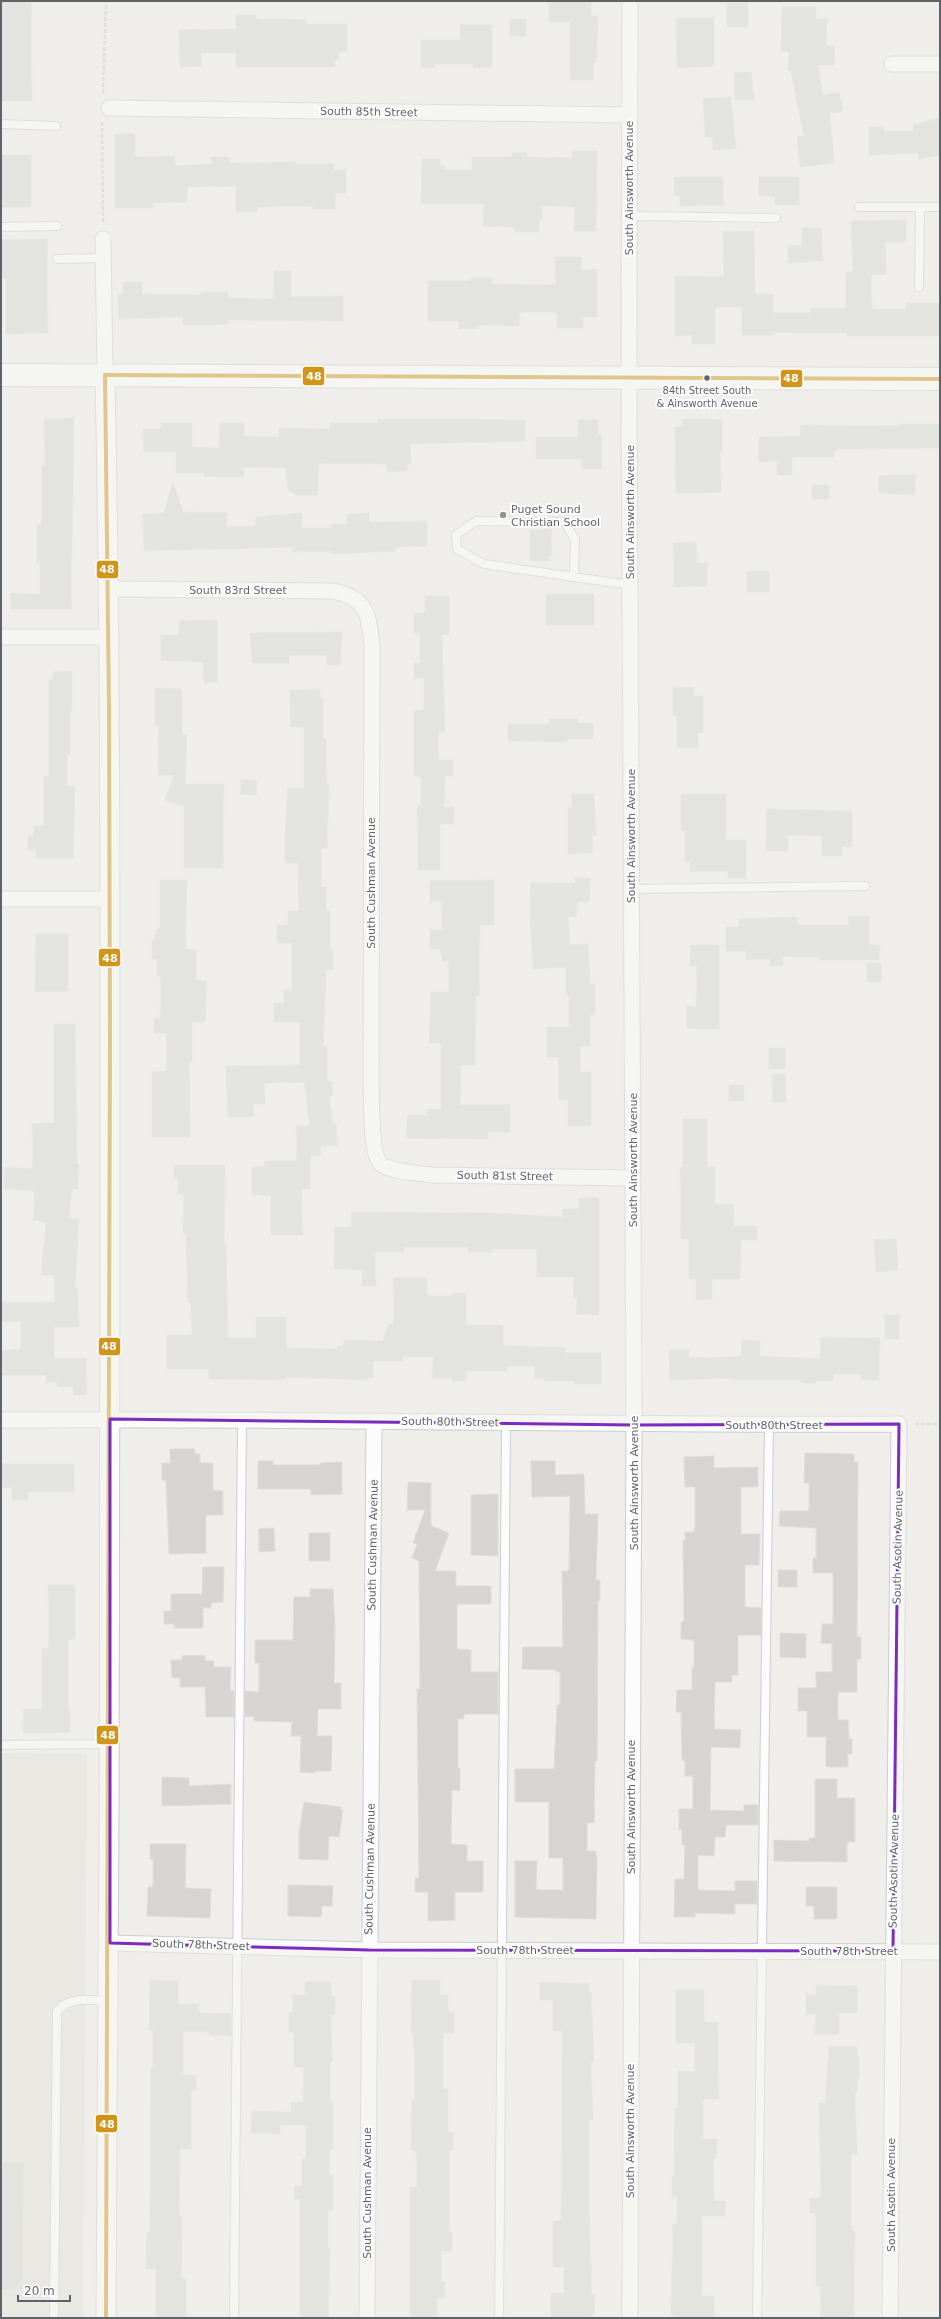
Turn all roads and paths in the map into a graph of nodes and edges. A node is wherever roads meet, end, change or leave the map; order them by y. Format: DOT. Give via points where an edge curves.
graph roads {
  1 [pos="630,1"];
  2 [pos="892,64"];
  3 [pos="940,64"];
  4 [pos="109,108"];
  5 [pos="629,116"];
  6 [pos="1,124"];
  7 [pos="56,126"];
  8 [pos="859,207"];
  9 [pos="920,207"];
  10 [pos="940,207"];
  11 [pos="629,216"];
  12 [pos="776,218"];
  13 [pos="56,226"];
  14 [pos="1,227"];
  15 [pos="103,240"];
  16 [pos="103,258"];
  17 [pos="57,259"];
  18 [pos="919,287"];
  19 [pos="1,375"];
  20 [pos="105,375"];
  21 [pos="629,376"];
  22 [pos="940,379"];
  23 [pos="574,577"];
  24 [pos="630,585"];
  25 [pos="109,589"];
  26 [pos="362,605"];
  27 [pos="1,637"];
  28 [pos="110,637"];
  29 [pos="865,886"];
  30 [pos="632,889"];
  31 [pos="1,899"];
  32 [pos="110,899"];
  33 [pos="380,1162"];
  34 [pos="633,1178"];
  35 [pos="110,1419"];
  36 [pos="1,1420"];
  37 [pos="242,1420"];
  38 [pos="374,1421"];
  39 [pos="506,1423"];
  40 [pos="899,1424"];
  41 [pos="940,1424"];
  42 [pos="634,1425"];
  43 [pos="769,1425"];
  44 [pos="109,1744"];
  45 [pos="1,1745"];
  46 [pos="110,1943"];
  47 [pos="237,1946"];
  48 [pos="369,1950"];
  49 [pos="502,1950"];
  50 [pos="630,1951"];
  51 [pos="762,1951"];
  52 [pos="893,1951"];
  53 [pos="940,1952"];
  54 [pos="109,2001"];
  55 [pos="54,2318"];
  56 [pos="106,2318"];
  57 [pos="234,2318"];
  58 [pos="366,2318"];
  59 [pos="499,2318"];
  60 [pos="630,2318"];
  61 [pos="757,2318"];
  62 [pos="890,2318"];
  1 -- 5 [label="street, South Ainsworth Avenue"];
  2 -- 3 [label="street"];
  4 -- 5 [label="street, South 85th Street"];
  5 -- 11 [label="street, South Ainsworth Avenue"];
  6 -- 7 [label="lane"];
  8 -- 9 [label="lane"];
  9 -- 10 [label="lane"];
  9 -- 18 [label="lane"];
  11 -- 12 [label="lane"];
  11 -- 21 [label="street, South Ainsworth Avenue"];
  13 -- 14 [label="lane"];
  15 -- 16 [label="street"];
  16 -- 17 [label="lane"];
  16 -- 20 [label="street"];
  19 -- 20 [label="main road"];
  20 -- 21 [label="main road"];
  20 -- 25 [label="street"];
  21 -- 22 [label="main road"];
  21 -- 24 [label="street, South Ainsworth Avenue"];
  23 -- 23 [label="lane" via="484,564 458,549 456,535 476,521 564,522 575,540"];
  23 -- 24 [label="lane"];
  24 -- 30 [label="street, South Ainsworth Avenue"];
  25 -- 26 [label="street, South 83rd Street" via="319,590 346,594"];
  25 -- 28 [label="street"];
  26 -- 33 [label="street, South Cushman Avenue" via="370,627 372,647 371,1085 374,1137"];
  27 -- 28 [label="street"];
  28 -- 32 [label="street"];
  29 -- 30 [label="lane"];
  30 -- 34 [label="street, South Ainsworth Avenue"];
  31 -- 32 [label="street"];
  32 -- 35 [label="street"];
  33 -- 34 [label="street, South 81st Street" via="384,1166 432,1175"];
  34 -- 42 [label="street, South Ainsworth Avenue"];
  35 -- 36 [label="street, South 80th Street"];
  35 -- 37 [label="street, South 80th Street"];
  35 -- 44 [label="street"];
  37 -- 38 [label="street, South 80th Street"];
  37 -- 47 [label="lane"];
  38 -- 39 [label="street, South 80th Street"];
  38 -- 48 [label="street, South Cushman Avenue"];
  39 -- 42 [label="street, South 80th Street"];
  39 -- 49 [label="lane"];
  40 -- 41 [label="path"];
  40 -- 43 [label="street, South 80th Street"];
  40 -- 52 [label="street, South Asotin Avenue"];
  42 -- 43 [label="street, South 80th Street"];
  42 -- 50 [label="street, South Ainsworth Avenue"];
  43 -- 51 [label="lane"];
  44 -- 45 [label="lane"];
  44 -- 46 [label="street"];
  46 -- 47 [label="street, South 78th Street"];
  46 -- 54 [label="street"];
  47 -- 48 [label="street, South 78th Street"];
  47 -- 57 [label="lane"];
  48 -- 49 [label="street, South 78th Street"];
  48 -- 58 [label="street, South Cushman Avenue"];
  49 -- 50 [label="street, South 78th Street"];
  49 -- 59 [label="lane"];
  50 -- 51 [label="street, South 78th Street"];
  50 -- 60 [label="street, South Ainsworth Avenue"];
  51 -- 52 [label="street, South 78th Street"];
  51 -- 61 [label="lane"];
  52 -- 53 [label="street, South 78th Street"];
  52 -- 62 [label="street, South Asotin Avenue"];
  54 -- 55 [label="lane" via="79,1999 64,2003 56,2011"];
  54 -- 56 [label="street"];
}
